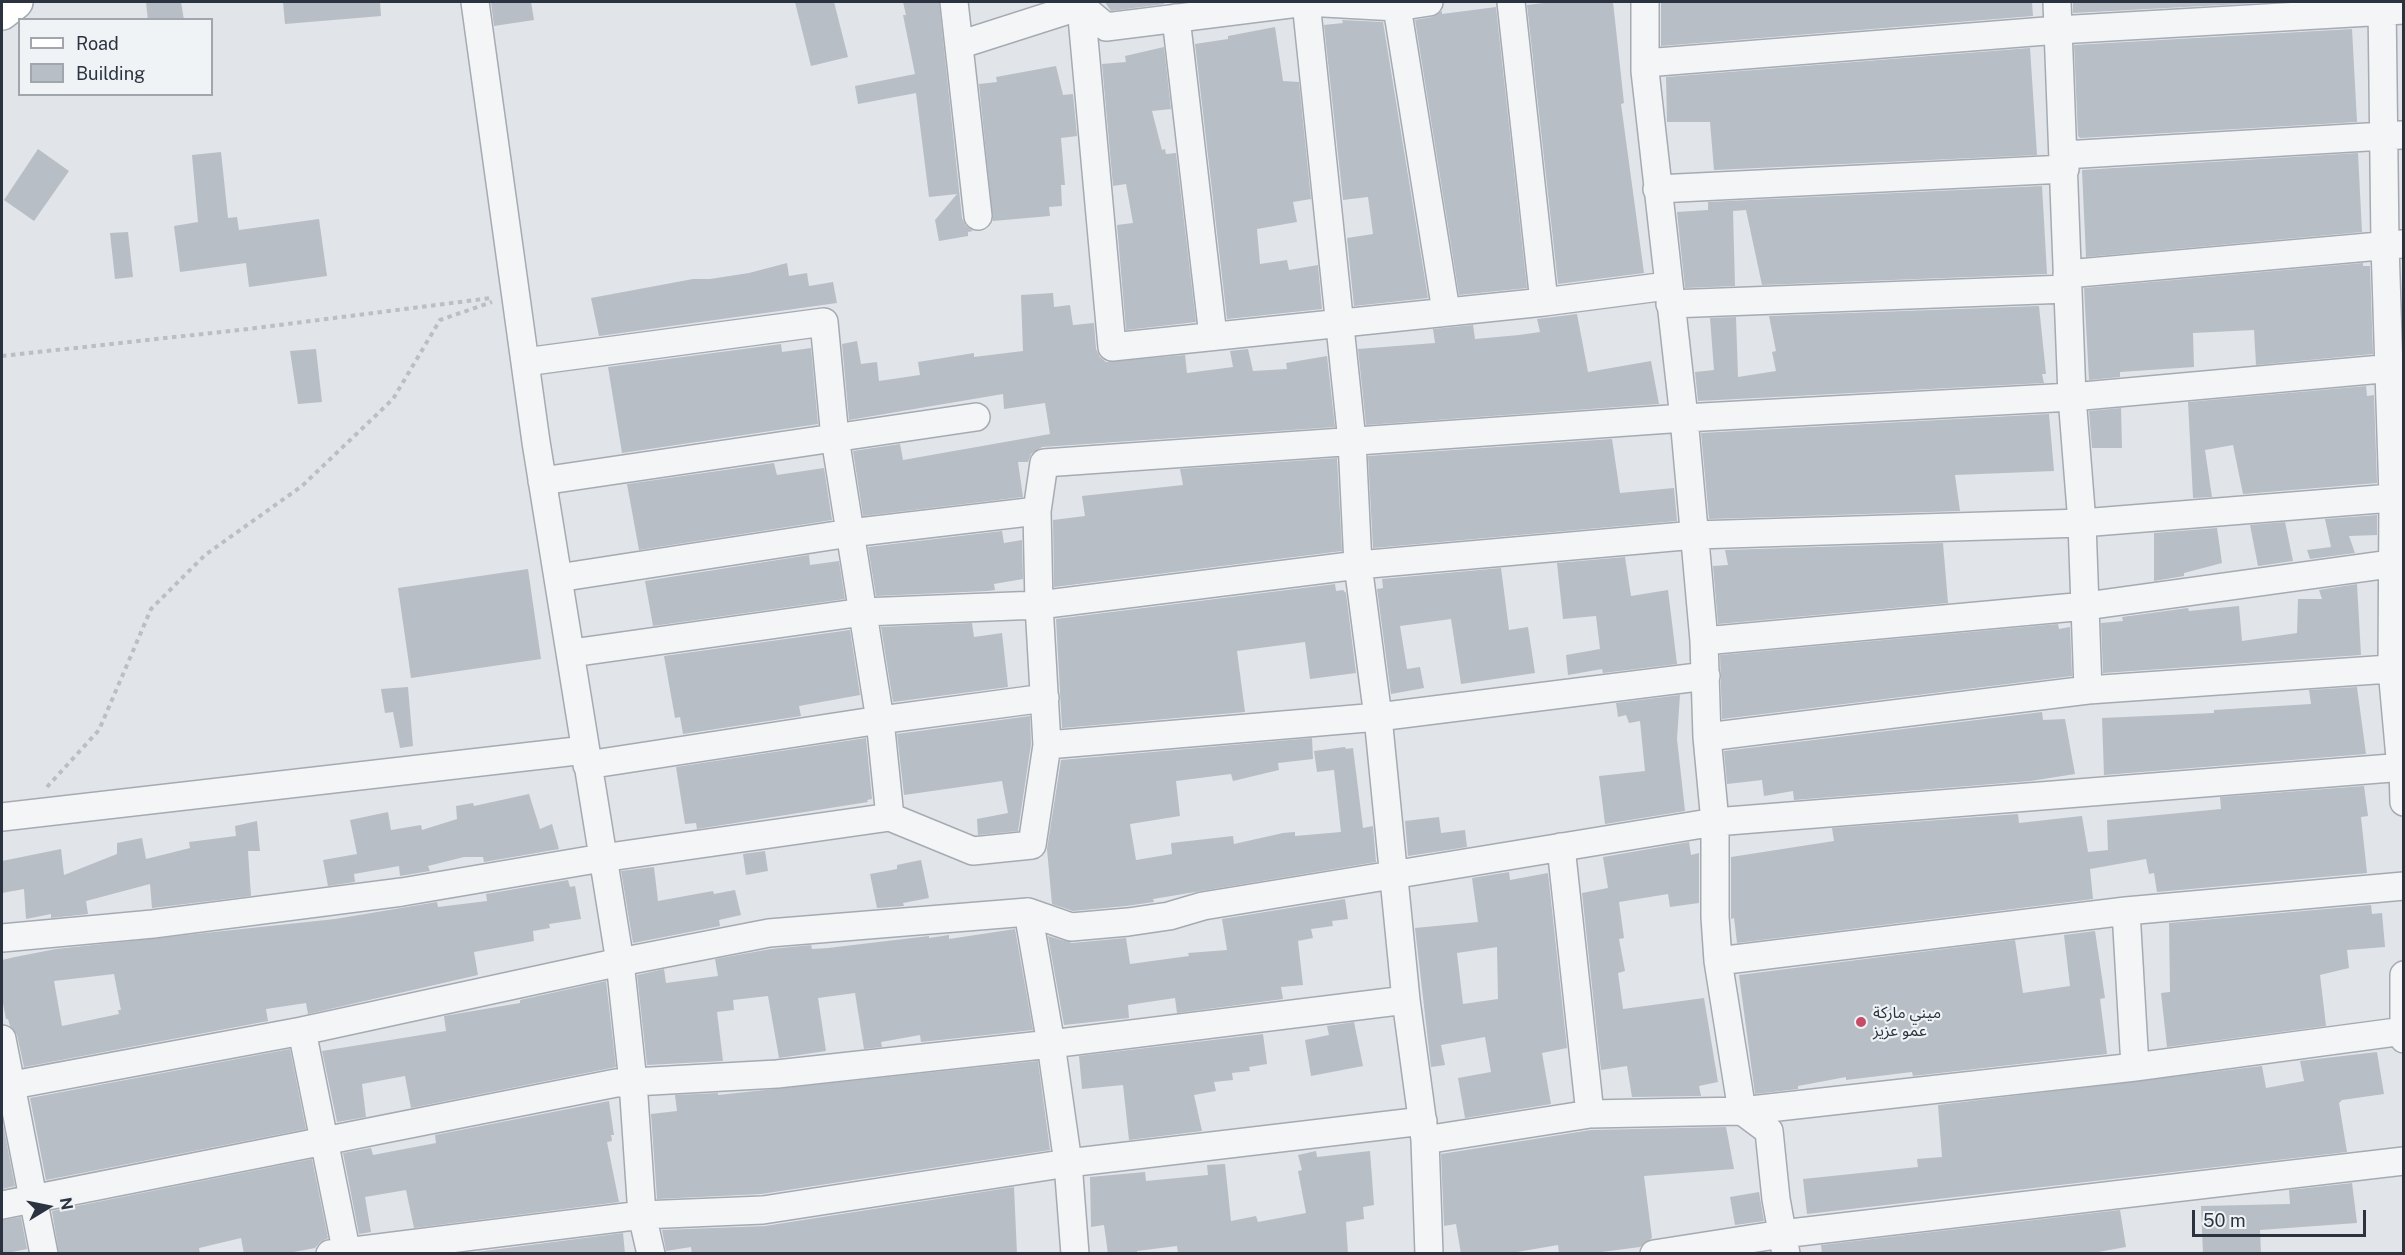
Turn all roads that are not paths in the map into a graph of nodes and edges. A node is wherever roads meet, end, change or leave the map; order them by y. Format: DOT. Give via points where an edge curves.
graph roads {
  1 [pos="16,2"];
  2 [pos="475,2"];
  3 [pos="954,2"];
  4 [pos="1306,2"];
  5 [pos="1429,2"];
  6 [pos="1511,2"];
  7 [pos="1645,2"];
  8 [pos="2057,2"];
  9 [pos="1220,7"];
  10 [pos="1397,7"];
  11 [pos="2389,7"];
  12 [pos="1096,11"];
  13 [pos="2,13"];
  14 [pos="1176,18"];
  15 [pos="2058,30"];
  16 [pos="959,45"];
  17 [pos="1645,63"];
  18 [pos="2394,136"];
  19 [pos="2064,162"];
  20 [pos="1657,189"];
  21 [pos="978,216"];
  22 [pos="2394,245"];
  23 [pos="2067,282"];
  24 [pos="1669,295"];
  25 [pos="1544,302"];
  26 [pos="1446,310"];
  27 [pos="1340,322"];
  28 [pos="1213,336"];
  29 [pos="525,362"];
  30 [pos="2396,367"];
  31 [pos="2072,397"];
  32 [pos="976,417"];
  33 [pos="1684,418"];
  34 [pos="835,438"];
  35 [pos="1352,441"];
  36 [pos="542,481"];
  37 [pos="2398,497"];
  38 [pos="1037,511"];
  39 [pos="2082,523"];
  40 [pos="850,533"];
  41 [pos="1695,535"];
  42 [pos="2398,563"];
  43 [pos="1358,565"];
  44 [pos="558,578"];
  45 [pos="1039,605"];
  46 [pos="2086,606"];
  47 [pos="863,612"];
  48 [pos="1704,641"];
  49 [pos="572,653"];
  50 [pos="2398,668"];
  51 [pos="1706,676"];
  52 [pos="2088,690"];
  53 [pos="1045,699"];
  54 [pos="1378,717"];
  55 [pos="880,720"];
  56 [pos="1707,737"];
  57 [pos="1047,745"];
  58 [pos="586,758"];
  59 [pos="2403,767"];
  60 [pos="2403,802"];
  61 [pos="12,816"];
  62 [pos="890,817"];
  63 [pos="1715,822"];
  64 [pos="1561,847"];
  65 [pos="602,858"];
  66 [pos="1392,874"];
  67 [pos="2403,886"];
  68 [pos="2127,911"];
  69 [pos="1028,912"];
  70 [pos="2,938"];
  71 [pos="1718,961"];
  72 [pos="620,962"];
  73 [pos="2403,975"];
  74 [pos="1406,1000"];
  75 [pos="302,1031"];
  76 [pos="2403,1031"];
  77 [pos="2,1039"];
  78 [pos="2403,1039"];
  79 [pos="1052,1044"];
  80 [pos="2135,1067"];
  81 [pos="633,1082"];
  82 [pos="6,1086"];
  83 [pos="1743,1111"];
  84 [pos="1590,1114"];
  85 [pos="1424,1131"];
  86 [pos="323,1143"];
  87 [pos="2403,1161"];
  88 [pos="1068,1163"];
  89 [pos="33,1200"];
  90 [pos="2,1205"];
  91 [pos="642,1215"];
  92 [pos="1784,1244"];
  93 [pos="341,1252"];
  94 [pos="44,1254"];
  95 [pos="651,1254"];
  96 [pos="1075,1254"];
  97 [pos="1429,1254"];
  98 [pos="1654,1254"];
  1 -- 13 [label="main road"];
  2 -- 29 [label="street"];
  3 -- 16 [label="street"];
  4 -- 9 [label="street"];
  4 -- 10 [label="street"];
  4 -- 27 [label="street"];
  5 -- 10 [label="street"];
  6 -- 25 [label="street"];
  7 -- 17 [label="street"];
  8 -- 15 [label="street"];
  9 -- 14 [label="street"];
  10 -- 26 [label="street"];
  11 -- 15 [label="street"];
  11 -- 18 [label="street"];
  12 -- 14 [label="street"];
  12 -- 16 [label="street"];
  12 -- 28 [label="street" via="1112,348"];
  14 -- 28 [label="street"];
  15 -- 17 [label="street"];
  15 -- 19 [label="street"];
  16 -- 21 [label="street"];
  17 -- 20 [label="street"];
  18 -- 19 [label="street"];
  18 -- 22 [label="street"];
  19 -- 20 [label="street"];
  19 -- 23 [label="street"];
  20 -- 24 [label="street"];
  22 -- 23 [label="street"];
  22 -- 30 [label="street"];
  23 -- 24 [label="street"];
  23 -- 31 [label="street"];
  24 -- 25 [label="street"];
  24 -- 33 [label="street"];
  25 -- 26 [label="street"];
  26 -- 27 [label="street"];
  27 -- 28 [label="street"];
  27 -- 35 [label="street"];
  29 -- 34 [label="street" via="824,322"];
  29 -- 36 [label="street"];
  30 -- 31 [label="street"];
  30 -- 37 [label="street"];
  31 -- 33 [label="street"];
  31 -- 39 [label="street"];
  32 -- 34 [label="street"];
  33 -- 35 [label="street"];
  33 -- 41 [label="street"];
  34 -- 36 [label="street"];
  34 -- 40 [label="street"];
  35 -- 38 [label="street" via="1044,463"];
  35 -- 43 [label="street"];
  36 -- 44 [label="street"];
  37 -- 39 [label="street"];
  37 -- 42 [label="street"];
  38 -- 40 [label="street"];
  38 -- 45 [label="street"];
  39 -- 41 [label="street"];
  39 -- 46 [label="street"];
  40 -- 44 [label="street"];
  40 -- 47 [label="street"];
  41 -- 43 [label="street"];
  41 -- 48 [label="street"];
  42 -- 46 [label="street"];
  42 -- 50 [label="street"];
  43 -- 45 [label="street"];
  43 -- 54 [label="street"];
  44 -- 49 [label="street"];
  45 -- 47 [label="street"];
  45 -- 53 [label="street"];
  46 -- 48 [label="street"];
  46 -- 52 [label="street"];
  47 -- 49 [label="street"];
  47 -- 55 [label="street"];
  48 -- 51 [label="street"];
  49 -- 58 [label="street"];
  50 -- 52 [label="street"];
  50 -- 59 [label="street"];
  51 -- 54 [label="street"];
  51 -- 56 [label="street"];
  52 -- 56 [label="street"];
  53 -- 55 [label="street"];
  53 -- 57 [label="street"];
  54 -- 57 [label="street"];
  54 -- 66 [label="street"];
  55 -- 58 [label="street"];
  55 -- 62 [label="street"];
  56 -- 63 [label="street"];
  57 -- 62 [label="street" via="1032,845 973,851"];
  58 -- 61 [label="street"];
  58 -- 65 [label="street"];
  59 -- 60 [label="street"];
  59 -- 63 [label="street"];
  62 -- 65 [label="street"];
  63 -- 64 [label="street"];
  63 -- 71 [label="street"];
  64 -- 66 [label="street"];
  64 -- 84 [label="street"];
  65 -- 70 [label="street" via="402,892 153,924"];
  65 -- 72 [label="street"];
  66 -- 69 [label="street" via="1128,922 1071,927"];
  66 -- 74 [label="street"];
  67 -- 68 [label="street"];
  68 -- 71 [label="street"];
  68 -- 80 [label="street"];
  69 -- 72 [label="street" via="769,933"];
  69 -- 79 [label="street"];
  71 -- 83 [label="street"];
  72 -- 75 [label="street"];
  72 -- 81 [label="street"];
  73 -- 76 [label="street"];
  74 -- 79 [label="street"];
  74 -- 85 [label="street"];
  75 -- 82 [label="street"];
  75 -- 86 [label="street"];
  76 -- 78 [label="street"];
  76 -- 80 [label="street"];
  77 -- 82 [label="street"];
  79 -- 81 [label="street" via="777,1074"];
  79 -- 88 [label="street"];
  80 -- 83 [label="street"];
  81 -- 86 [label="street"];
  81 -- 91 [label="street"];
  82 -- 89 [label="street"];
  83 -- 84 [label="street"];
  83 -- 92 [label="street" via="1769,1131"];
  84 -- 85 [label="street"];
  85 -- 88 [label="street"];
  85 -- 97 [label="street"];
  86 -- 89 [label="street"];
  86 -- 93 [label="street"];
  87 -- 92 [label="street"];
  88 -- 91 [label="street" via="763,1210"];
  88 -- 96 [label="street"];
  89 -- 90 [label="street"];
  89 -- 94 [label="street"];
  91 -- 93 [label="street"];
  91 -- 95 [label="street"];
  92 -- 98 [label="street"];
}
